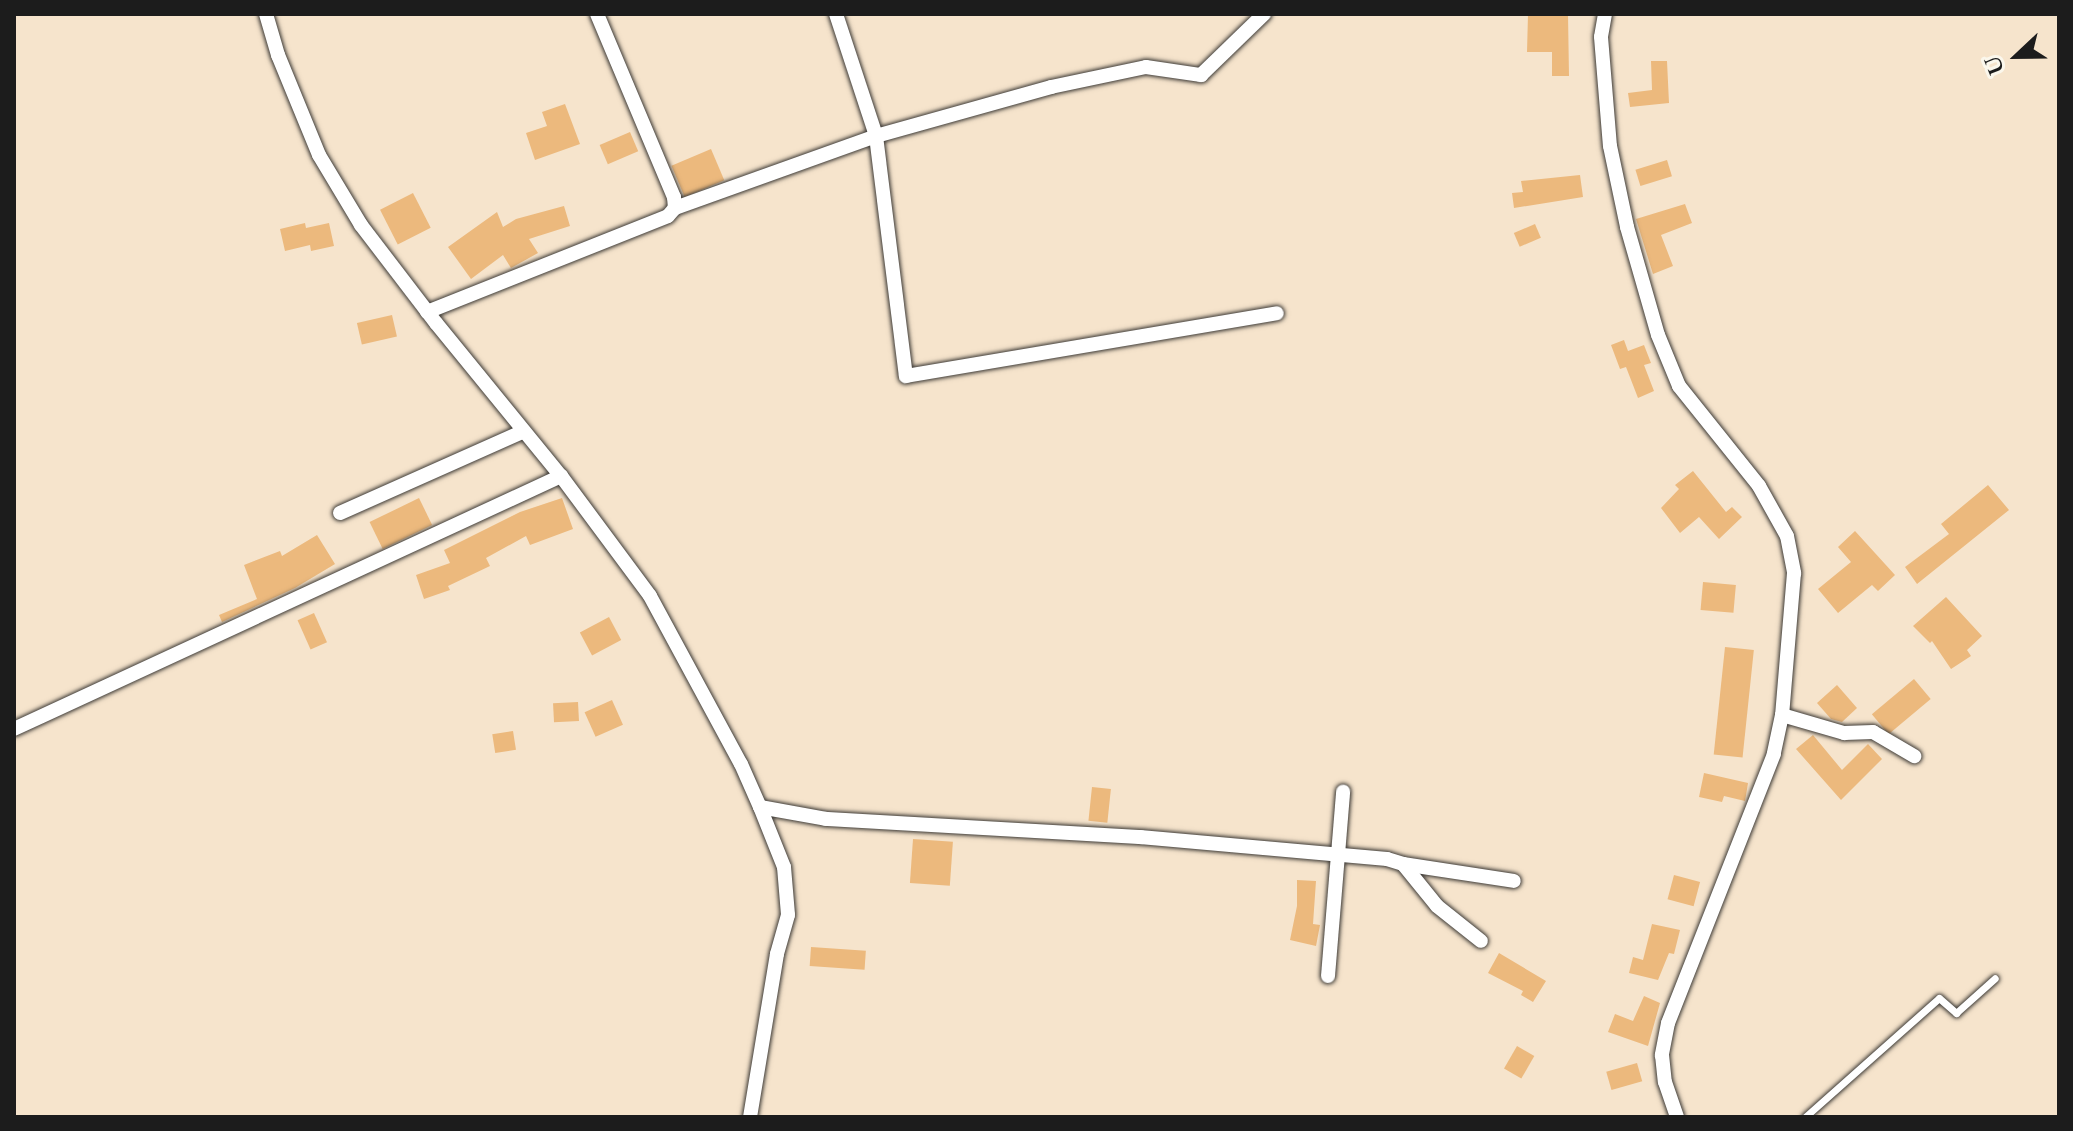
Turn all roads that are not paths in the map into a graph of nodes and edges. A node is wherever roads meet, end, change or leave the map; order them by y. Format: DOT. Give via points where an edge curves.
graph roads {
  1 [pos="266,14"];
  2 [pos="597,14"];
  3 [pos="836,14"];
  4 [pos="1605,14"];
  5 [pos="1262,16"];
  6 [pos="876,136"];
  7 [pos="675,208"];
  8 [pos="427,312"];
  9 [pos="1277,313"];
  10 [pos="524,431"];
  11 [pos="561,476"];
  12 [pos="340,513"];
  13 [pos="1782,715"];
  14 [pos="14,729"];
  15 [pos="1914,756"];
  16 [pos="1343,792"];
  17 [pos="760,807"];
  18 [pos="1340,855"];
  19 [pos="1403,864"];
  20 [pos="1514,881"];
  21 [pos="1481,941"];
  22 [pos="1328,976"];
  23 [pos="1995,978"];
  24 [pos="750,1117"];
  25 [pos="1677,1117"];
  26 [pos="1805,1117"];
  1 -- 8 [label="street" via="319,155 361,225"];
  2 -- 7 [label="street"];
  3 -- 6 [label="street"];
  4 -- 13 [label="street" via="1601,37 1610,146 1658,335 1679,386 1759,486 1787,536 1794,573"];
  5 -- 6 [label="street" via="1201,75 1146,67 1051,87"];
  6 -- 7 [label="street"];
  6 -- 9 [label="street" via="906,376"];
  7 -- 8 [label="street" via="668,216"];
  8 -- 10 [label="street"];
  10 -- 11 [label="street"];
  10 -- 12 [label="street"];
  11 -- 14 [label="street"];
  11 -- 17 [label="street" via="650,596"];
  13 -- 15 [label="street" via="1844,733 1873,732"];
  13 -- 25 [label="street" via="1761,792 1668,1023 1662,1055"];
  16 -- 18 [label="street"];
  17 -- 18 [label="street" via="826,819"];
  17 -- 24 [label="street" via="784,867 788,915"];
  18 -- 19 [label="street"];
  18 -- 22 [label="street"];
  19 -- 20 [label="street"];
  19 -- 21 [label="street" via="1437,906"];
  23 -- 26 [label="lane" via="1956,1013 1939,998"];
}
